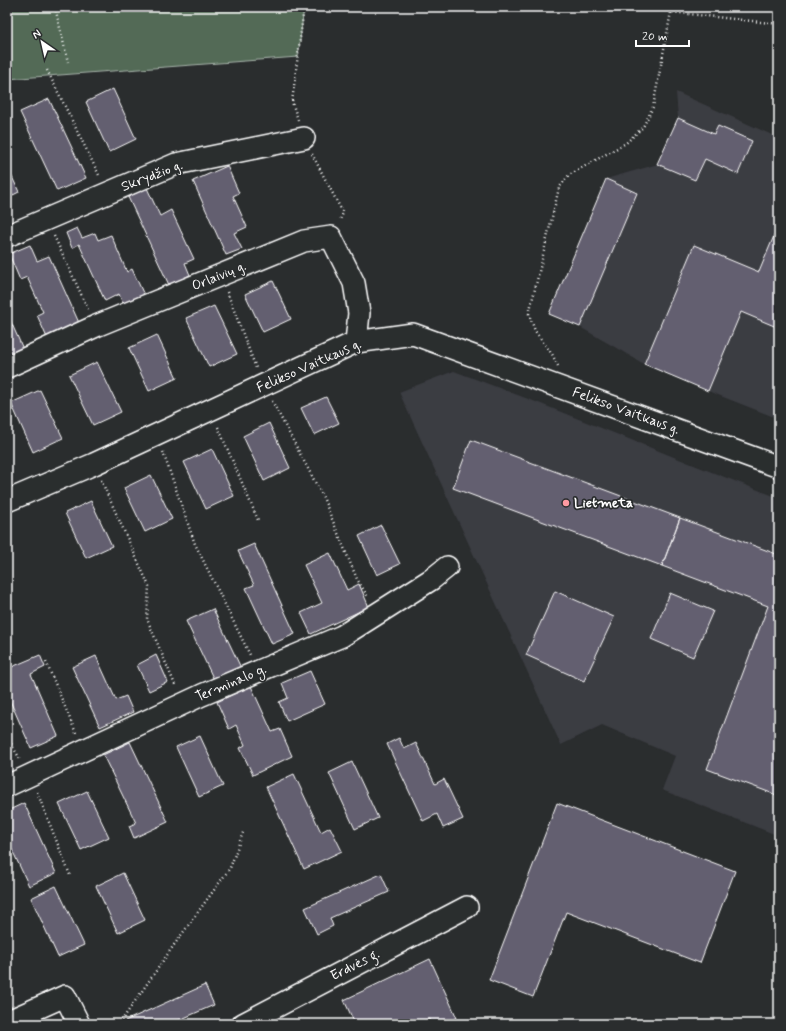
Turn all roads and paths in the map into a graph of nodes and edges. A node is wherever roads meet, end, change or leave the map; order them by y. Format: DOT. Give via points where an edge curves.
graph roads {
  1 [pos="55,7"];
  2 [pos="645,7"];
  3 [pos="670,12"];
  4 [pos="779,24"];
  5 [pos="68,62"];
  6 [pos="47,70"];
  7 [pos="304,138"];
  8 [pos="108,193"];
  9 [pos="46,219"];
  10 [pos="7,236"];
  11 [pos="220,275"];
  12 [pos="96,326"];
  13 [pos="356,342"];
  14 [pos="7,367"];
  15 [pos="264,385"];
  16 [pos="561,387"];
  17 [pos="210,410"];
  18 [pos="156,435"];
  19 [pos="94,464"];
  20 [pos="779,467"];
  21 [pos="7,501"];
  22 [pos="258,520"];
  23 [pos="447,567"];
  24 [pos="378,613"];
  25 [pos="46,662"];
  26 [pos="258,671"];
  27 [pos="183,704"];
  28 [pos="7,737"];
  29 [pos="83,750"];
  30 [pos="30,775"];
  31 [pos="7,786"];
  32 [pos="244,830"];
  33 [pos="70,875"];
  34 [pos="467,907"];
  35 [pos="12,1017"];
  36 [pos="79,1024"];
  37 [pos="114,1024"];
  38 [pos="244,1024"];
  1 -- 5 [label="path"];
  2 -- 3 [label="path"];
  3 -- 4 [label="path"];
  3 -- 16 [label="path" via="653,107 643,127 626,143 569,175 559,188 529,314 534,331 559,367"];
  6 -- 8 [label="path"];
  7 -- 8 [label="street, Skrydžio g." via="176,164"];
  8 -- 9 [label="street, Skrydžio g."];
  9 -- 10 [label="street, Skrydžio g."];
  9 -- 12 [label="path"];
  11 -- 12 [label="street, Orlaivių g."];
  11 -- 13 [label="street, Orlaivių g." via="304,241 331,237 354,283 359,313"];
  11 -- 15 [label="path"];
  12 -- 14 [label="street, Orlaivių g."];
  13 -- 15 [label="street, Felikso Vaitkaus g."];
  13 -- 16 [label="street, Felikso Vaitkaus g." via="414,334"];
  15 -- 17 [label="street, Felikso Vaitkaus g."];
  15 -- 24 [label="path" via="322,495 358,579"];
  16 -- 20 [label="street, Felikso Vaitkaus g."];
  17 -- 18 [label="street, Felikso Vaitkaus g."];
  17 -- 22 [label="path"];
  18 -- 19 [label="street, Felikso Vaitkaus g."];
  18 -- 26 [label="path" via="195,544"];
  19 -- 21 [label="street, Felikso Vaitkaus g."];
  19 -- 27 [label="path" via="149,586 147,619"];
  23 -- 24 [label="street, Terminalo g." via="432,580"];
  24 -- 26 [label="street, Terminalo g." via="342,636"];
  25 -- 29 [label="path"];
  26 -- 27 [label="street, Terminalo g."];
  27 -- 29 [label="street, Terminalo g."];
  28 -- 30 [label="path"];
  29 -- 30 [label="street, Terminalo g."];
  30 -- 31 [label="street, Terminalo g."];
  30 -- 33 [label="path"];
  32 -- 37 [label="path" via="230,868 122,1020"];
  34 -- 38 [label="street, Erdvės g."];
  35 -- 36 [label="street" via="65,996"];
}
